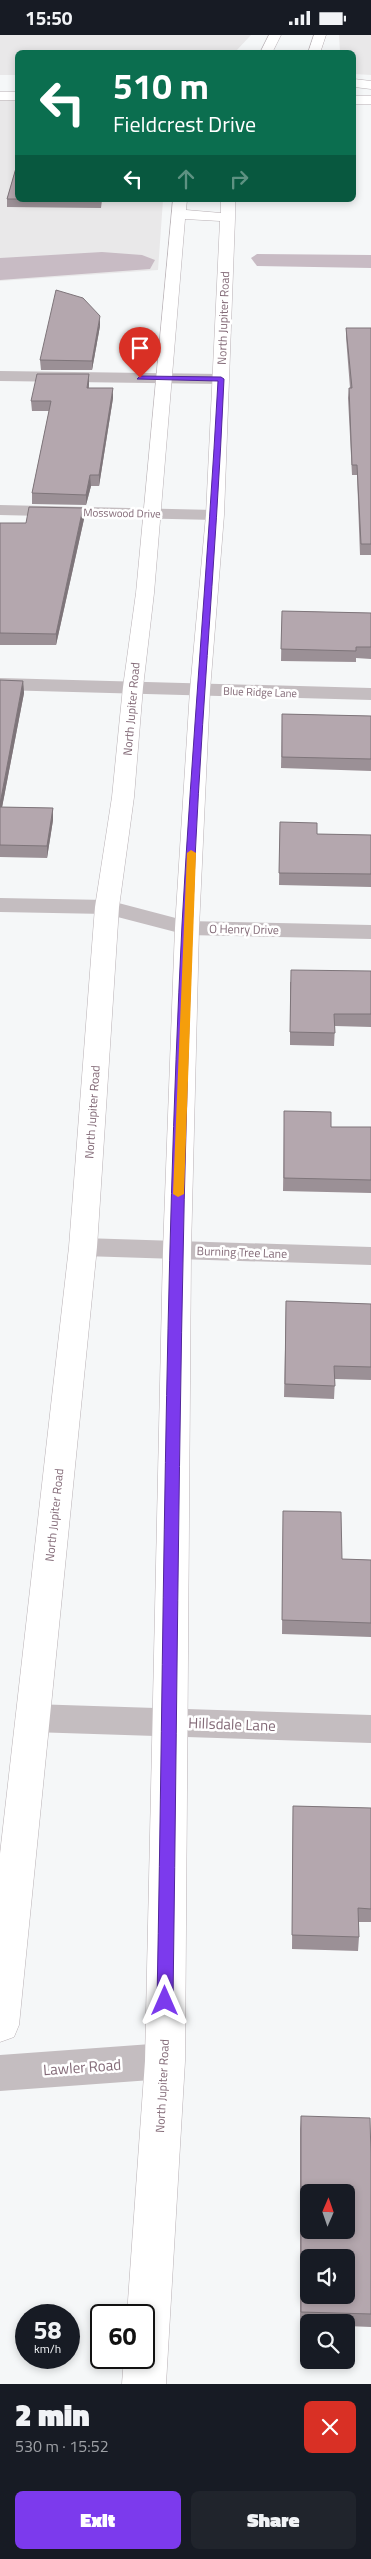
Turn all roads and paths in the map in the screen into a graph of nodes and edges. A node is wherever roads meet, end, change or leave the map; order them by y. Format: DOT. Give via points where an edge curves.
graph roads {
  1 [pos="275,35"];
  2 [pos="320,35"];
  3 [pos="268,50"];
  4 [pos="315,50"];
  5 [pos="356,85"];
  6 [pos="371,86"];
  7 [pos="0,96"];
  8 [pos="15,96"];
  9 [pos="356,100"];
  10 [pos="371,100"];
  11 [pos="228,202"];
  12 [pos="180,207"];
  13 [pos="228,218"];
  14 [pos="0,376"];
  15 [pos="163,378"];
  16 [pos="221,379"];
  17 [pos="0,509"];
  18 [pos="152,513"];
  19 [pos="214,515"];
  20 [pos="0,684"];
  21 [pos="132,687"];
  22 [pos="200,690"];
  23 [pos="371,694"];
  24 [pos="0,905"];
  25 [pos="107,907"];
  26 [pos="187,928"];
  27 [pos="371,932"];
  28 [pos="83,1247"];
  29 [pos="177,1250"];
  30 [pos="371,1256"];
  31 [pos="32,1717"];
  32 [pos="168,1721"];
  33 [pos="371,1729"];
  34 [pos="0,2025"];
  35 [pos="165,2061"];
  36 [pos="0,2073"];
  37 [pos="144,2384"];
  1 -- 3 [label="main road"];
  2 -- 4 [label="main road"];
  5 -- 6 [label="main road"];
  7 -- 8 [label="main road"];
  9 -- 10 [label="main road"];
  11 -- 13 [label="main road, North Jupiter Road"];
  12 -- 13 [label="main road"];
  12 -- 15 [label="main road, North Jupiter Road"];
  13 -- 16 [label="main road, North Jupiter Road"];
  14 -- 15 [label="street"];
  15 -- 16 [label="street"];
  15 -- 18 [label="main road, North Jupiter Road"];
  16 -- 19 [label="main road, North Jupiter Road"];
  17 -- 18 [label="street, Mosswood Drive"];
  18 -- 19 [label="street, Mosswood Drive"];
  18 -- 21 [label="main road, North Jupiter Road"];
  19 -- 22 [label="main road, North Jupiter Road"];
  20 -- 21 [label="street, Blue Ridge Lane"];
  21 -- 22 [label="street, Blue Ridge Lane"];
  21 -- 25 [label="main road, North Jupiter Road" via="124,797"];
  22 -- 23 [label="street, Blue Ridge Lane"];
  22 -- 26 [label="main road, North Jupiter Road"];
  24 -- 25 [label="street, O Henry Drive"];
  25 -- 26 [label="street, O Henry Drive"];
  25 -- 28 [label="main road, North Jupiter Road"];
  26 -- 27 [label="street, O Henry Drive"];
  26 -- 29 [label="main road, North Jupiter Road"];
  28 -- 29 [label="street, Burning Tree Lane"];
  28 -- 31 [label="main road, North Jupiter Road"];
  29 -- 30 [label="street, Burning Tree Lane"];
  29 -- 32 [label="main road, North Jupiter Road"];
  31 -- 32 [label="street, Hillsdale Lane"];
  31 -- 34 [label="main road, North Jupiter Road"];
  32 -- 33 [label="street, Hillsdale Lane"];
  32 -- 35 [label="main road, North Jupiter Road"];
  35 -- 36 [label="street, Lawler Road"];
  35 -- 37 [label="main road, North Jupiter Road"];
}
